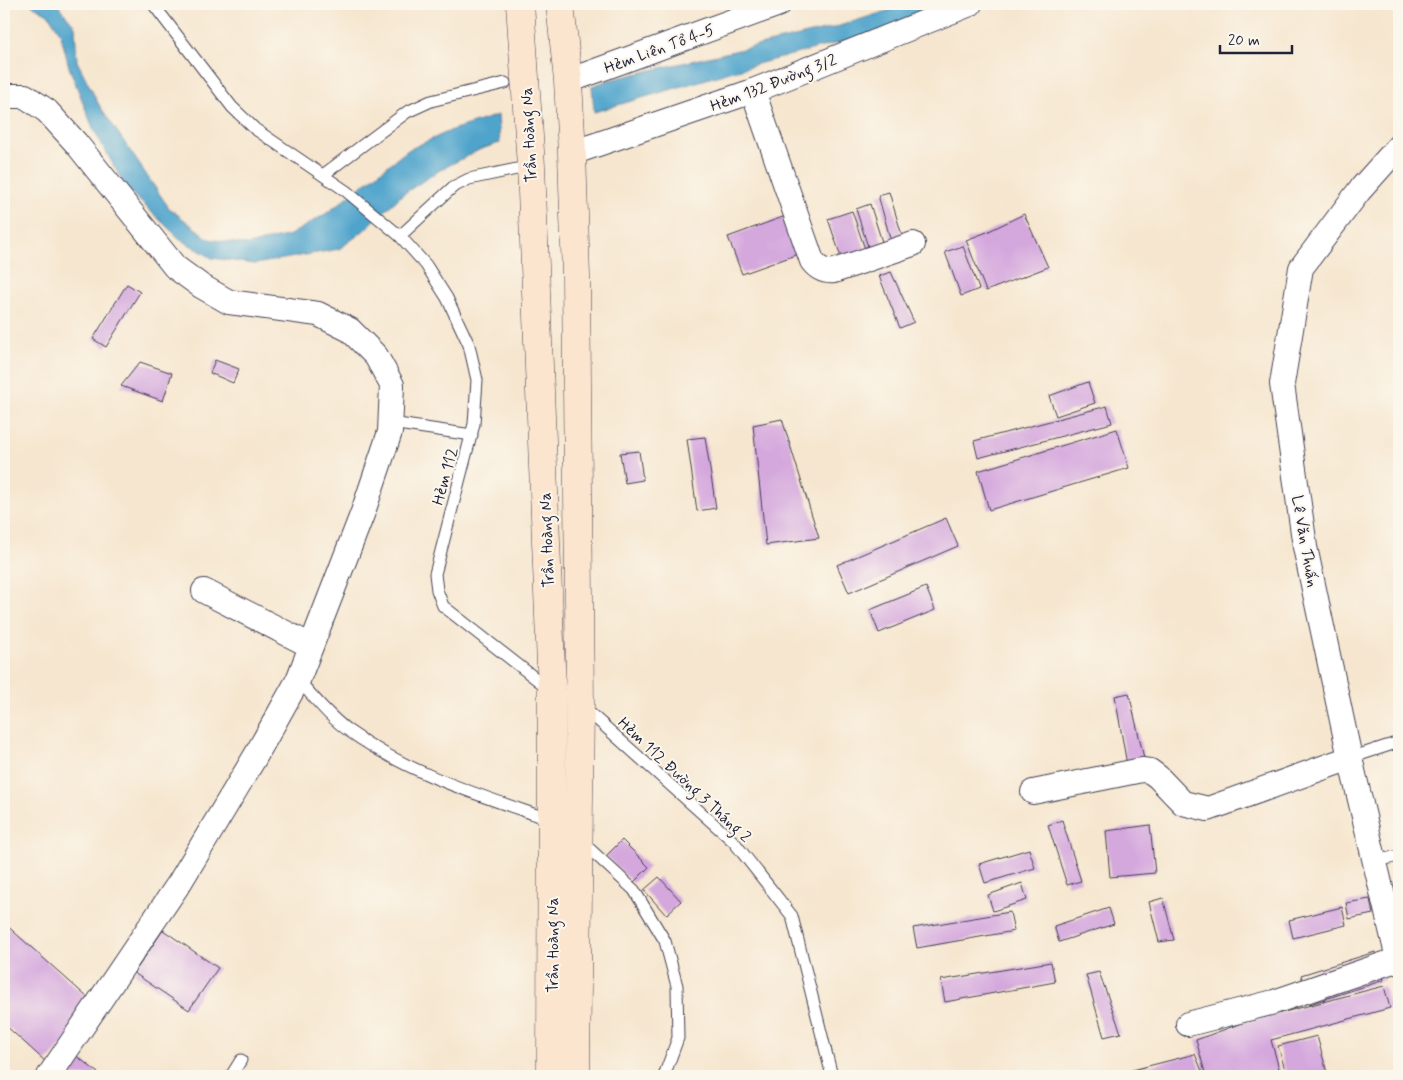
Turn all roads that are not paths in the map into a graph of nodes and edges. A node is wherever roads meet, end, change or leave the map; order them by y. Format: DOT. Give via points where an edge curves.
graph roads {
  1 [pos="153,4"];
  2 [pos="520,4"];
  3 [pos="560,4"];
  4 [pos="779,4"];
  5 [pos="970,4"];
  6 [pos="568,81"];
  7 [pos="516,87"];
  8 [pos="753,91"];
  9 [pos="4,96"];
  10 [pos="1399,146"];
  11 [pos="572,153"];
  12 [pos="531,166"];
  13 [pos="323,175"];
  14 [pos="400,236"];
  15 [pos="913,244"];
  16 [pos="391,423"];
  17 [pos="472,435"];
  18 [pos="204,591"];
  19 [pos="311,646"];
  20 [pos="298,680"];
  21 [pos="552,692"];
  22 [pos="580,704"];
  23 [pos="1399,742"];
  24 [pos="1350,758"];
  25 [pos="1033,792"];
  26 [pos="552,821"];
  27 [pos="579,839"];
  28 [pos="1399,856"];
  29 [pos="1375,861"];
  30 [pos="1399,960"];
  31 [pos="1188,1024"];
  32 [pos="241,1060"];
  33 [pos="49,1076"];
  34 [pos="231,1076"];
  35 [pos="551,1076"];
  36 [pos="576,1076"];
  37 [pos="664,1076"];
  38 [pos="832,1076"];
  1 -- 13 [label="lane, Hẻm 112" via="232,107 255,129"];
  2 -- 7 [label="main road, Trần Hoàng Na"];
  3 -- 6 [label="main road, Trần Hoàng Na"];
  4 -- 6 [label="street, Hẻm Liên Tổ 4-5"];
  5 -- 8 [label="street, Hẻm 132 Đường 3/2"];
  6 -- 7 [label="main road"];
  6 -- 11 [label="main road, Trần Hoàng Na"];
  7 -- 12 [label="main road, Trần Hoàng Na"];
  7 -- 13 [label="lane" via="430,101 407,112"];
  8 -- 11 [label="street, Hẻm 132 Đường 3/2"];
  8 -- 15 [label="street" via="816,267 822,271 834,271"];
  9 -- 16 [label="street" via="25,96 47,111 175,267 201,286 229,302 318,314 350,330 376,356 392,385"];
  10 -- 24 [label="street, Lê Văn Thuấn" via="1359,191 1301,268 1282,384 1305,547"];
  11 -- 12 [label="main road"];
  11 -- 22 [label="main road, Trần Hoàng Na"];
  12 -- 14 [label="lane" via="469,179 453,187"];
  12 -- 21 [label="main road, Trần Hoàng Na"];
  13 -- 14 [label="lane, Hẻm 112"];
  14 -- 17 [label="lane, Hẻm 112" via="426,265 448,298 469,345 477,380"];
  16 -- 17 [label="lane"];
  16 -- 19 [label="street" via="363,512"];
  17 -- 21 [label="lane, Hẻm 112" via="435,574 437,590 443,606"];
  18 -- 19 [label="street"];
  19 -- 20 [label="street"];
  20 -- 26 [label="lane" via="348,731 384,753 425,773"];
  20 -- 33 [label="street" via="180,882"];
  21 -- 26 [label="main road, Trần Hoàng Na"];
  22 -- 27 [label="main road, Trần Hoàng Na"];
  22 -- 38 [label="lane, Hẻm 112 Đường 3 Tháng 2" via="734,842 792,916"];
  23 -- 24 [label="lane"];
  24 -- 25 [label="street" via="1208,809 1183,803 1158,777 1142,770"];
  24 -- 29 [label="street, Lê Văn Thuấn"];
  26 -- 35 [label="main road, Trần Hoàng Na"];
  27 -- 36 [label="main road, Trần Hoàng Na"];
  27 -- 37 [label="lane" via="634,890 665,941 677,986 678,1038"];
  28 -- 29 [label="lane"];
  29 -- 30 [label="street, Lê Văn Thuấn"];
  30 -- 31 [label="street" via="1274,1002"];
  32 -- 34 [label="lane"];
}
